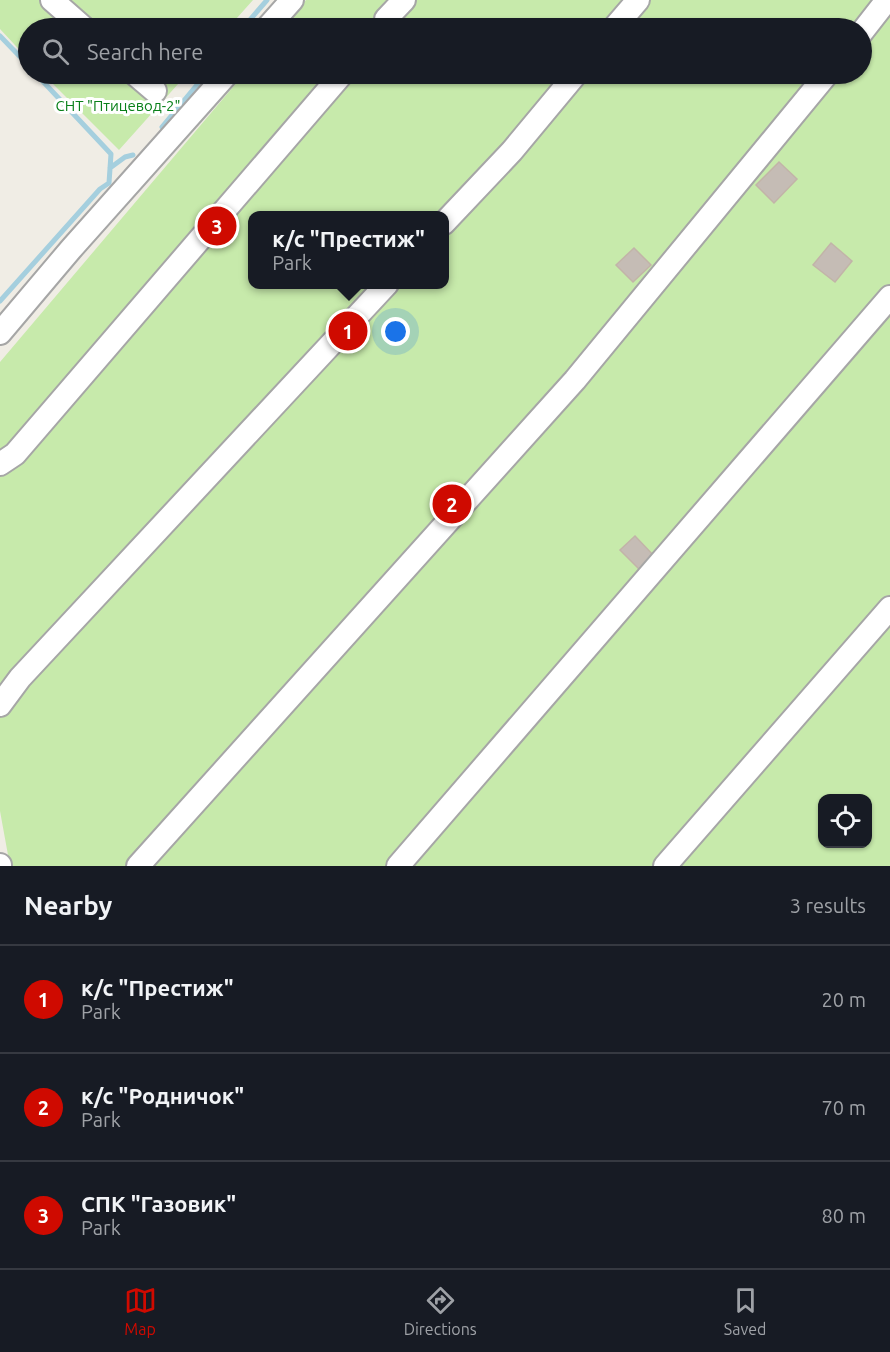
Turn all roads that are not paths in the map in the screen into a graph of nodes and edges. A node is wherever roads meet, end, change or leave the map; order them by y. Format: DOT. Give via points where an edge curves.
graph roads {
  1 [pos="52,0"];
  2 [pos="292,0"];
  3 [pos="404,0"];
  4 [pos="638,0"];
  5 [pos="888,0"];
  6 [pos="73,18"];
  7 [pos="276,18"];
  8 [pos="387,18"];
  9 [pos="623,18"];
  10 [pos="872,19"];
  11 [pos="147,84"];
  12 [pos="218,84"];
  13 [pos="333,84"];
  14 [pos="568,84"];
  15 [pos="819,84"];
  16 [pos="155,91"];
  17 [pos="449,218"];
  18 [pos="383,289"];
  19 [pos="890,297"];
  20 [pos="0,333"];
  21 [pos="0,464"];
  22 [pos="890,608"];
  23 [pos="0,705"];
  24 [pos="138,866"];
  25 [pos="398,866"];
  26 [pos="665,866"];
  1 -- 6 [label="lane"];
  2 -- 7 [label="lane"];
  3 -- 8 [label="lane"];
  4 -- 9 [label="lane"];
  5 -- 10 [label="lane"];
  11 -- 16 [label="lane"];
  12 -- 20 [label="lane"];
  13 -- 21 [label="lane" via="15,454"];
  14 -- 17 [label="lane"];
  15 -- 24 [label="lane" via="574,380"];
  18 -- 23 [label="lane" via="20,678"];
  19 -- 25 [label="lane"];
  22 -- 26 [label="lane"];
}
